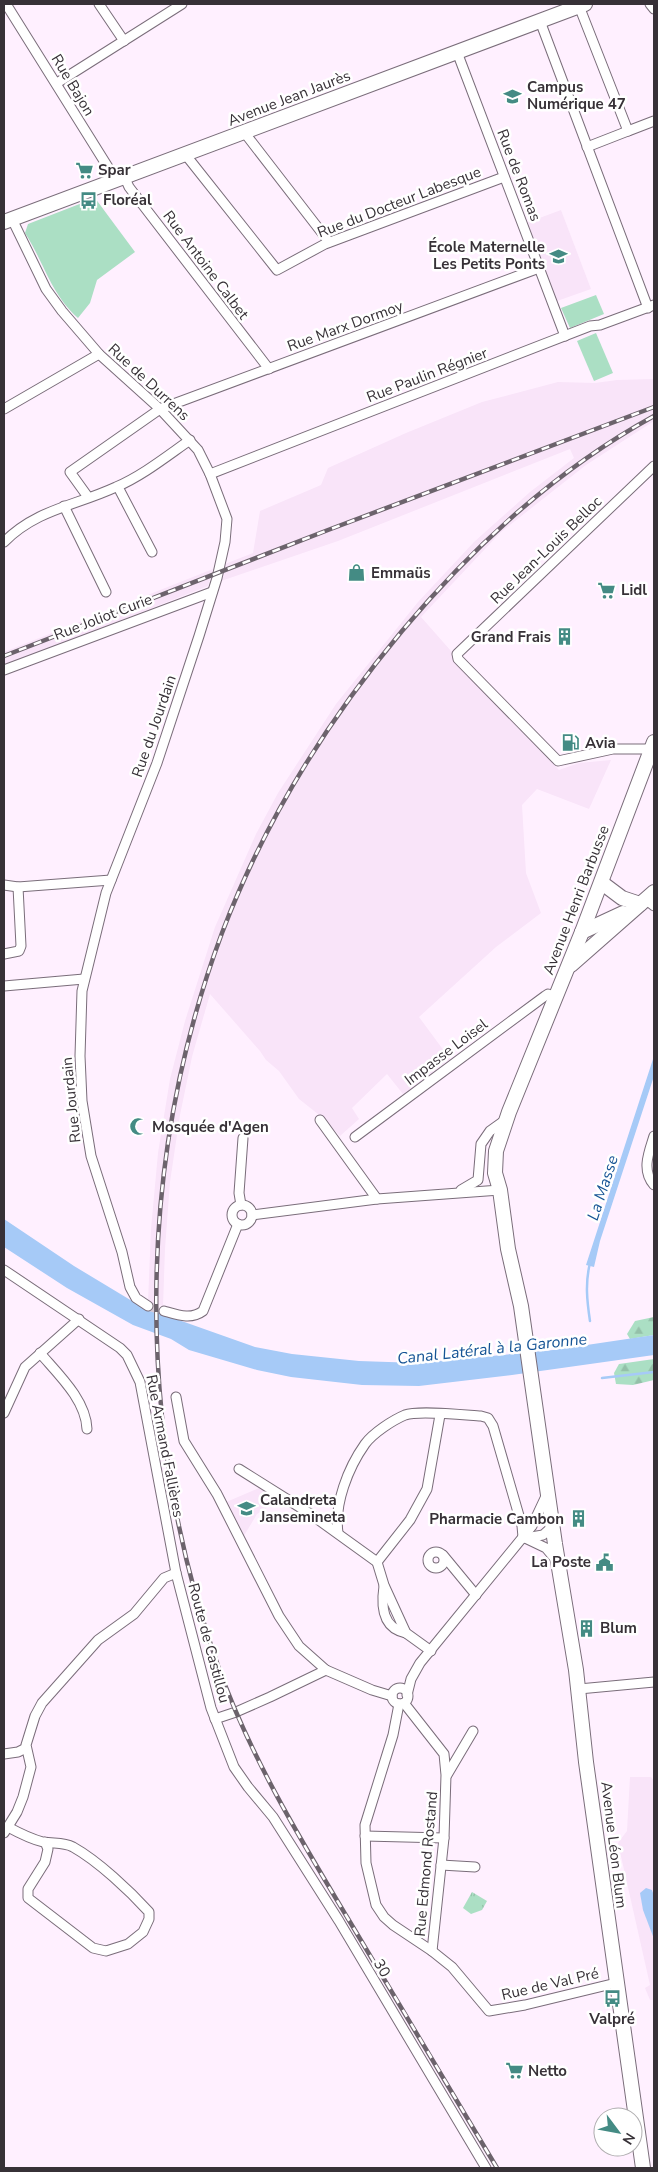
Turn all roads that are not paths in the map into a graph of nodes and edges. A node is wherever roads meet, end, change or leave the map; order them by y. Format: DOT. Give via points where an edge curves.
graph roads {
  1 [pos="6,4"];
  2 [pos="99,4"];
  3 [pos="182,4"];
  4 [pos="650,4"];
  5 [pos="582,5"];
  6 [pos="654,9"];
  7 [pos="540,21"];
  8 [pos="124,40"];
  9 [pos="457,52"];
  10 [pos="57,83"];
  11 [pos="654,121"];
  12 [pos="628,131"];
  13 [pos="244,132"];
  14 [pos="587,147"];
  15 [pos="186,154"];
  16 [pos="504,176"];
  17 [pos="119,179"];
  18 [pos="8,220"];
  19 [pos="329,242"];
  20 [pos="539,268"];
  21 [pos="651,306"];
  22 [pos="565,336"];
  23 [pos="99,354"];
  24 [pos="269,369"];
  25 [pos="4,409"];
  26 [pos="160,409"];
  27 [pos="190,440"];
  28 [pos="654,466"];
  29 [pos="210,474"];
  30 [pos="118,487"];
  31 [pos="88,498"];
  32 [pos="64,506"];
  33 [pos="4,542"];
  34 [pos="152,552"];
  35 [pos="217,578"];
  36 [pos="106,592"];
  37 [pos="212,592"];
  38 [pos="4,670"];
  39 [pos="653,745"];
  40 [pos="111,880"];
  41 [pos="602,882"];
  42 [pos="4,885"];
  43 [pos="18,887"];
  44 [pos="646,901"];
  45 [pos="581,935"];
  46 [pos="600,939"];
  47 [pos="4,954"];
  48 [pos="566,969"];
  49 [pos="84,979"];
  50 [pos="4,986"];
  51 [pos="556,997"];
  52 [pos="527,1069"];
  53 [pos="507,1118"];
  54 [pos="320,1120"];
  55 [pos="654,1136"];
  56 [pos="355,1137"];
  57 [pos="242,1138"];
  58 [pos="507,1140"];
  59 [pos="654,1185"];
  60 [pos="500,1190"];
  61 [pos="455,1192"];
  62 [pos="377,1199"];
  63 [pos="241,1205"];
  64 [pos="252,1215"];
  65 [pos="238,1224"];
  66 [pos="4,1270"];
  67 [pos="148,1306"];
  68 [pos="164,1311"];
  69 [pos="79,1320"];
  70 [pos="40,1353"];
  71 [pos="534,1395"];
  72 [pos="176,1397"];
  73 [pos="4,1413"];
  74 [pos="440,1415"];
  75 [pos="87,1429"];
  76 [pos="239,1470"];
  77 [pos="548,1492"];
  78 [pos="532,1526"];
  79 [pos="553,1526"];
  80 [pos="338,1533"];
  81 [pos="524,1537"];
  82 [pos="443,1554"];
  83 [pos="377,1562"];
  84 [pos="559,1564"];
  85 [pos="176,1573"];
  86 [pos="384,1585"];
  87 [pos="476,1595"];
  88 [pos="406,1634"];
  89 [pos="431,1651"];
  90 [pos="420,1664"];
  91 [pos="326,1670"];
  92 [pos="654,1682"];
  93 [pos="579,1689"];
  94 [pos="394,1693"];
  95 [pos="404,1700"];
  96 [pos="215,1719"];
  97 [pos="473,1731"];
  98 [pos="26,1748"];
  99 [pos="460,1753"];
  100 [pos="4,1754"];
  101 [pos="444,1754"];
  102 [pos="446,1775"];
  103 [pos="248,1787"];
  104 [pos="6,1830"];
  105 [pos="365,1836"];
  106 [pos="444,1838"];
  107 [pos="45,1842"];
  108 [pos="441,1865"];
  109 [pos="474,1867"];
  110 [pos="432,1951"];
  111 [pos="616,1983"];
  112 [pos="486,2168"];
  113 [pos="643,2168"];
  1 -- 10 [label="street, Rue Bajon"];
  2 -- 8 [label="street"];
  3 -- 8 [label="street"];
  4 -- 6 [label="street"];
  5 -- 7 [label="main road, Avenue Jean Jaurès"];
  5 -- 12 [label="street"];
  7 -- 9 [label="main road, Avenue Jean Jaurès"];
  7 -- 14 [label="street"];
  8 -- 10 [label="street"];
  9 -- 13 [label="main road, Avenue Jean Jaurès"];
  9 -- 16 [label="street, Rue de Romas"];
  10 -- 17 [label="street, Rue Bajon" via="111,172"];
  11 -- 12 [label="street"];
  12 -- 14 [label="street"];
  13 -- 15 [label="main road, Avenue Jean Jaurès"];
  13 -- 19 [label="street"];
  14 -- 21 [label="street"];
  15 -- 17 [label="main road, Avenue Jean Jaurès"];
  15 -- 19 [label="street, Rue du Docteur Labesque" via="277,270"];
  16 -- 19 [label="street, Rue du Docteur Labesque"];
  16 -- 20 [label="street, Rue de Romas"];
  17 -- 18 [label="main road, Avenue Jean Jaurès"];
  17 -- 24 [label="street, Rue Antoine Calbet" via="129,187"];
  18 -- 23 [label="street, Rue de Durrens" via="46,290"];
  20 -- 22 [label="street, Rue de Romas"];
  20 -- 24 [label="street, Rue Marx Dormoy"];
  21 -- 22 [label="street, Rue Paulin Régnier"];
  22 -- 29 [label="street, Rue Paulin Régnier"];
  23 -- 25 [label="street"];
  23 -- 26 [label="street, Rue de Durrens"];
  24 -- 26 [label="street, Rue Marx Dormoy"];
  26 -- 27 [label="street, Rue de Durrens"];
  26 -- 31 [label="street, Rue Marx Dormoy" via="70,472"];
  27 -- 29 [label="street, Rue de Durrens"];
  27 -- 30 [label="street"];
  28 -- 39 [label="street, Rue Jean-Louis Belloc" via="457,654 458,659 558,761 614,749"];
  29 -- 35 [label="street, Rue de Durrens" via="227,519"];
  30 -- 31 [label="street"];
  30 -- 34 [label="street"];
  31 -- 32 [label="street"];
  32 -- 33 [label="street" via="31,520"];
  32 -- 36 [label="street"];
  35 -- 37 [label="street, Rue du Jourdain"];
  37 -- 38 [label="street, Rue Joliot Curie"];
  37 -- 40 [label="street, Rue du Jourdain" via="157,763"];
  39 -- 41 [label="main road, Avenue Henri Barbusse"];
  40 -- 43 [label="street"];
  40 -- 49 [label="street, Rue Jourdain"];
  41 -- 44 [label="main road" via="622,898"];
  41 -- 45 [label="main road, Avenue Henri Barbusse"];
  42 -- 43 [label="street"];
  43 -- 47 [label="street" via="21,946 19,951"];
  44 -- 45 [label="main road"];
  44 -- 46 [label="main road"];
  45 -- 46 [label="main road"];
  45 -- 48 [label="main road, Avenue Henri Barbusse"];
  46 -- 48 [label="main road"];
  48 -- 51 [label="main road, Avenue Henri Barbusse"];
  49 -- 50 [label="street"];
  49 -- 67 [label="street, Rue Jourdain" via="79,1036 82,1101 92,1156 130,1286 136,1298"];
  51 -- 52 [label="main road, Avenue Henri Barbusse"];
  51 -- 56 [label="street, Impasse Loisel" via="545,996"];
  52 -- 53 [label="main road, Avenue Henri Barbusse"];
  52 -- 58 [label="main road, Avenue Henri Barbusse" via="528,1079"];
  53 -- 58 [label="main road"];
  53 -- 60 [label="main road, Avenue Henri Barbusse" via="496,1150 495,1173"];
  53 -- 61 [label="street" via="490,1131 482,1144 478,1180"];
  54 -- 62 [label="street"];
  55 -- 59 [label="street" via="646,1165"];
  57 -- 63 [label="street"];
  58 -- 60 [label="main road, Avenue Henri Barbusse"];
  60 -- 61 [label="street"];
  60 -- 71 [label="main road, Avenue Henri Barbusse"];
  61 -- 62 [label="street"];
  62 -- 64 [label="street"];
  63 -- 64 [label="street" via="249,1207"];
  63 -- 65 [label="street" via="233,1211 233,1218"];
  64 -- 65 [label="street" via="249,1222"];
  65 -- 68 [label="street" via="203,1311 190,1316"];
  66 -- 69 [label="street, Rue Armand Fallières"];
  69 -- 70 [label="street"];
  69 -- 85 [label="street, Rue Armand Fallières" via="120,1348 137,1373"];
  70 -- 73 [label="street" via="23,1369"];
  70 -- 75 [label="street" via="76,1397"];
  71 -- 77 [label="main road, Avenue Léon Blum"];
  72 -- 91 [label="street" via="184,1441 216,1494 279,1616 299,1646"];
  74 -- 80 [label="street" via="406,1414 366,1443 338,1504"];
  74 -- 81 [label="street" via="488,1418"];
  74 -- 83 [label="street" via="427,1489 410,1520"];
  76 -- 80 [label="street"];
  77 -- 78 [label="street"];
  77 -- 79 [label="main road, Avenue Léon Blum"];
  78 -- 79 [label="street"];
  78 -- 81 [label="street"];
  79 -- 81 [label="street" via="543,1535"];
  79 -- 84 [label="main road, Avenue Léon Blum"];
  80 -- 83 [label="street"];
  81 -- 84 [label="street" via="546,1548"];
  81 -- 87 [label="street"];
  82 -- 87 [label="street"];
  83 -- 86 [label="street"];
  84 -- 93 [label="main road, Avenue Léon Blum"];
  85 -- 96 [label="street, Route de Castillou"];
  85 -- 98 [label="street" via="164,1578 134,1614 98,1640 52,1692 35,1716"];
  86 -- 88 [label="street"];
  86 -- 88 [label="street" via="385,1618"];
  87 -- 89 [label="street"];
  88 -- 89 [label="street"];
  89 -- 90 [label="street"];
  90 -- 94 [label="street"];
  90 -- 95 [label="street"];
  91 -- 94 [label="street" via="372,1690"];
  91 -- 96 [label="street" via="244,1709"];
  92 -- 93 [label="street"];
  93 -- 111 [label="main road, Avenue Léon Blum"];
  94 -- 95 [label="street" via="395,1702"];
  94 -- 95 [label="street" via="403,1689"];
  95 -- 101 [label="street"];
  95 -- 105 [label="street" via="365,1825"];
  96 -- 103 [label="street, Route de Castillou" via="234,1767"];
  97 -- 99 [label="street"];
  98 -- 100 [label="street"];
  98 -- 104 [label="street" via="31,1767 17,1812"];
  99 -- 101 [label="street"];
  99 -- 102 [label="street"];
  101 -- 102 [label="street, Rue Edmond Rostand"];
  102 -- 106 [label="street, Rue Edmond Rostand"];
  103 -- 112 [label="street, 30" via="273,1817 334,1913"];
  104 -- 107 [label="street"];
  105 -- 106 [label="street"];
  105 -- 110 [label="street" via="366,1863 380,1911 393,1925"];
  106 -- 108 [label="street, Rue Edmond Rostand"];
  107 -- 107 [label="street" via="48,1849 45,1862 28,1890 28,1898 93,1948 106,1951 128,1944 143,1932 149,1912 136,1898 73,1847 57,1841"];
  108 -- 109 [label="street"];
  108 -- 110 [label="street, Rue Edmond Rostand"];
  110 -- 111 [label="street, Rue de Val Pré" via="452,1967 489,2011"];
  111 -- 113 [label="main road, Avenue Léon Blum"];
}
